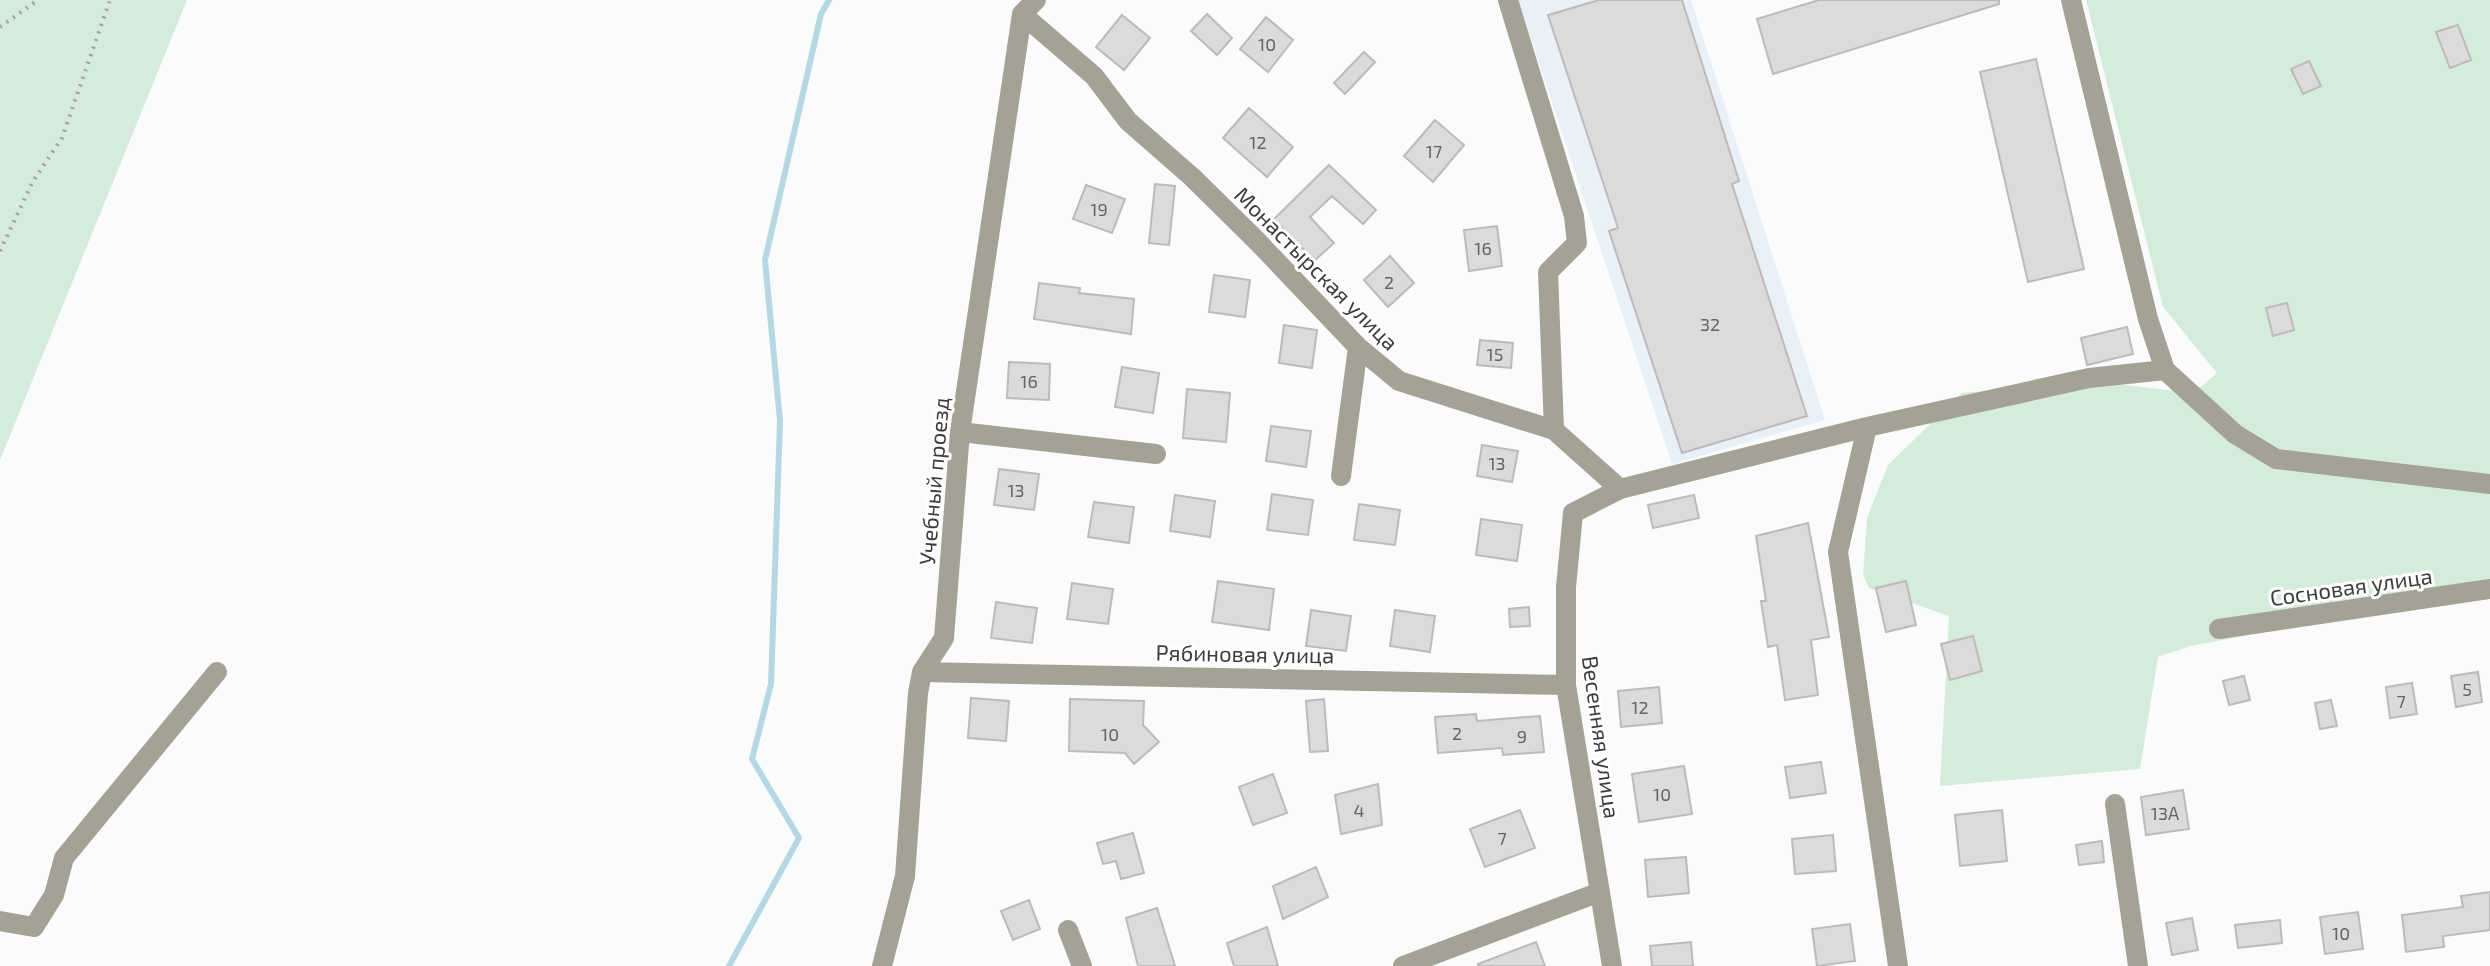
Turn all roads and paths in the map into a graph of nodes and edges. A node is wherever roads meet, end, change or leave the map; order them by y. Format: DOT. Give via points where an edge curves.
graph roads {
  1 [pos="38,0"];
  2 [pos="110,0"];
  3 [pos="1508,0"];
  4 [pos="2071,0"];
  5 [pos="1029,7"];
  6 [pos="0,27"];
  7 [pos="0,251"];
  8 [pos="1358,347"];
  9 [pos="2165,370"];
  10 [pos="1867,427"];
  11 [pos="1554,430"];
  12 [pos="960,432"];
  13 [pos="1156,454"];
  14 [pos="1341,476"];
  15 [pos="2490,484"];
  16 [pos="1620,489"];
  17 [pos="2490,589"];
  18 [pos="2219,629"];
  19 [pos="217,672"];
  20 [pos="922,672"];
  21 [pos="1566,685"];
  22 [pos="2115,804"];
  23 [pos="1600,892"];
  24 [pos="0,921"];
  25 [pos="1068,930"];
  26 [pos="882,966"];
  27 [pos="1082,966"];
  28 [pos="1403,966"];
  29 [pos="1612,966"];
  30 [pos="1898,966"];
  31 [pos="2138,966"];
  1 -- 6 [label="path"];
  2 -- 7 [label="path" via="62,138 33,181"];
  3 -- 11 [label="street" via="1576,230 1577,243 1548,272"];
  4 -- 9 [label="street"];
  5 -- 8 [label="street, Монастырская улица" via="1128,121 1192,177"];
  5 -- 12 [label="street, Учебный проезд"];
  8 -- 11 [label="street, Монастырская улица" via="1399,381"];
  8 -- 14 [label="street"];
  9 -- 10 [label="street" via="2089,378"];
  9 -- 15 [label="street" via="2235,434 2276,459"];
  10 -- 16 [label="street"];
  10 -- 30 [label="street" via="1838,552"];
  11 -- 16 [label="street, Монастырская улица"];
  12 -- 13 [label="street"];
  12 -- 20 [label="street, Учебный проезд" via="944,638"];
  16 -- 21 [label="street, Весенняя улица" via="1573,513"];
  17 -- 18 [label="street, Сосновая улица"];
  19 -- 24 [label="street" via="64,858 54,895 34,927"];
  20 -- 21 [label="street, Рябиновая улица"];
  20 -- 26 [label="street, Учебный проезд" via="905,876"];
  21 -- 23 [label="street, Весенняя улица"];
  22 -- 31 [label="street"];
  23 -- 28 [label="street"];
  23 -- 29 [label="street, Весенняя улица"];
  25 -- 27 [label="street"];
}
